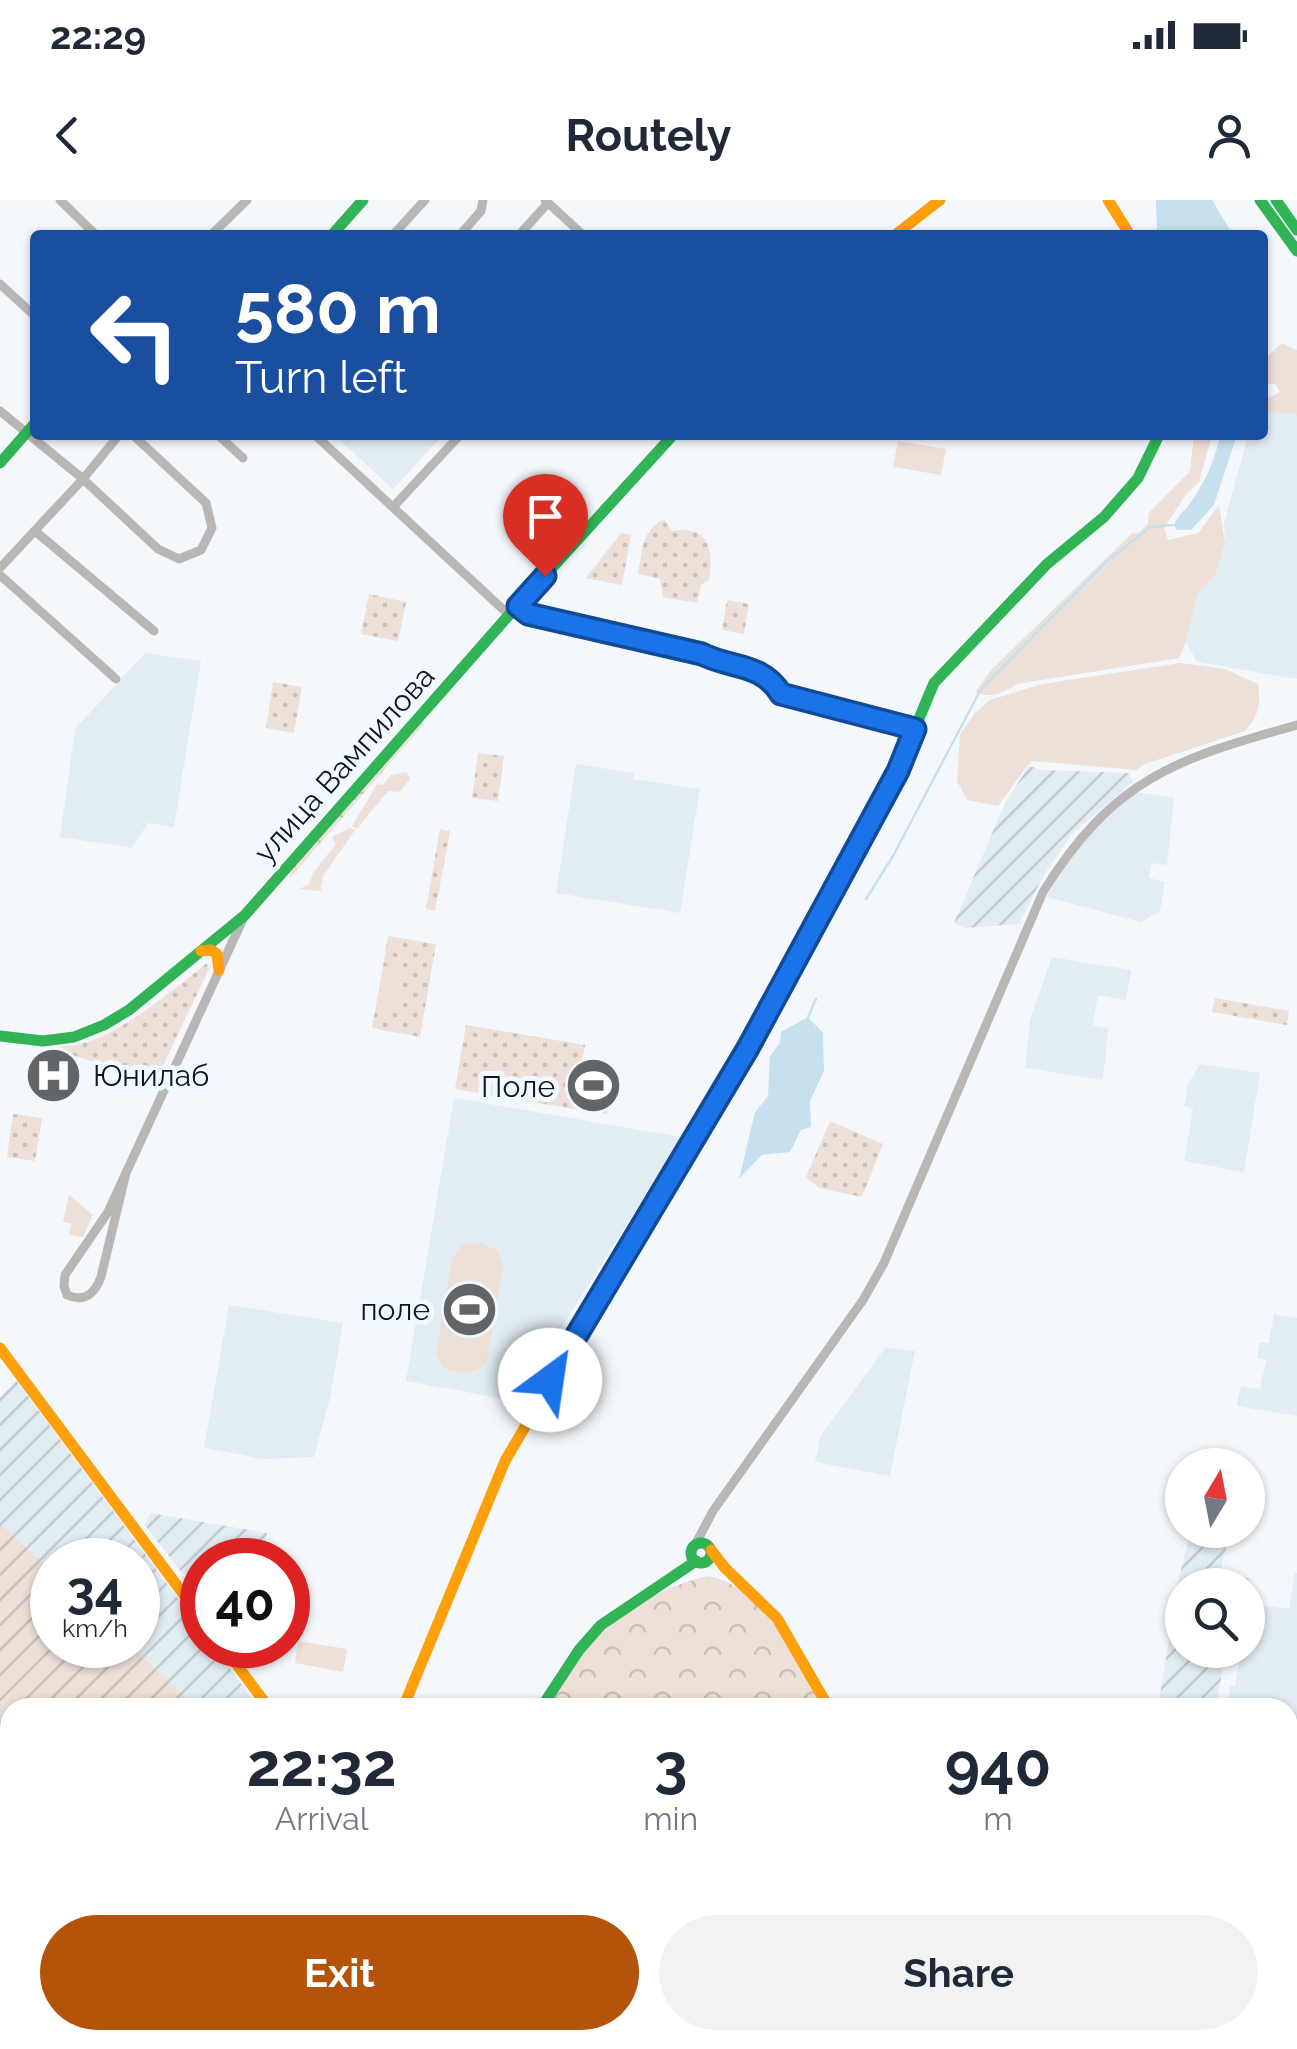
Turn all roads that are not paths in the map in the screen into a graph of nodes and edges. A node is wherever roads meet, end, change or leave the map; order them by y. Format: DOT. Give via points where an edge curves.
graph roads {
  1 [pos="60,200"];
  2 [pos="247,200"];
  3 [pos="364,200"];
  4 [pos="425,200"];
  5 [pos="917,200"];
  6 [pos="1108,200"];
  7 [pos="1260,200"];
  8 [pos="1276,200"];
  9 [pos="481,201"];
  10 [pos="547,202"];
  11 [pos="934,204"];
  12 [pos="91,230"];
  13 [pos="216,230"];
  14 [pos="337,230"];
  15 [pos="399,230"];
  16 [pos="464,230"];
  17 [pos="523,230"];
  18 [pos="578,230"];
  19 [pos="900,230"];
  20 [pos="1127,230"];
  21 [pos="1297,230"];
  22 [pos="1297,251"];
  23 [pos="0,284"];
  24 [pos="30,311"];
  25 [pos="0,411"];
  26 [pos="30,428"];
  27 [pos="25,434"];
  28 [pos="30,438"];
  29 [pos="33,440"];
  30 [pos="115,440"];
  31 [pos="138,440"];
  32 [pos="224,440"];
  33 [pos="321,440"];
  34 [pos="455,440"];
  35 [pos="668,440"];
  36 [pos="1157,440"];
  37 [pos="244,458"];
  38 [pos="0,463"];
  39 [pos="83,479"];
  40 [pos="394,506"];
  41 [pos="35,530"];
  42 [pos="0,572"];
  43 [pos="514,611"];
  44 [pos="154,632"];
  45 [pos="116,678"];
  46 [pos="1297,725"];
  47 [pos="915,729"];
  48 [pos="245,915"];
  49 [pos="201,951"];
  50 [pos="219,970"];
  51 [pos="0,1036"];
  52 [pos="126,1174"];
  53 [pos="0,1348"];
  54 [pos="708,1520"];
  55 [pos="710,1549"];
  56 [pos="697,1555"];
  57 [pos="720,1566"];
  58 [pos="180,1589"];
  59 [pos="239,1668"];
  60 [pos="262,1698"];
  61 [pos="407,1698"];
  62 [pos="547,1698"];
  63 [pos="822,1698"];
  1 -- 12 [label="street"];
  2 -- 13 [label="street"];
  3 -- 14 [label="street"];
  4 -- 15 [label="street"];
  5 -- 11 [label="street"];
  6 -- 20 [label="street"];
  7 -- 22 [label="street"];
  8 -- 21 [label="street"];
  9 -- 16 [label="street"];
  10 -- 17 [label="street"];
  10 -- 18 [label="street"];
  11 -- 19 [label="street"];
  23 -- 24 [label="street"];
  25 -- 27 [label="street"];
  26 -- 27 [label="street"];
  27 -- 28 [label="street"];
  27 -- 38 [label="street"];
  29 -- 39 [label="street"];
  30 -- 39 [label="street"];
  31 -- 39 [label="street" via="206,503 212,528 201,550 180,559 158,549"];
  32 -- 37 [label="street"];
  33 -- 40 [label="street"];
  34 -- 40 [label="street"];
  35 -- 43 [label="street, улица Вампилова"];
  36 -- 47 [label="street" via="1138,478 1104,517 1047,564 940,676"];
  39 -- 41 [label="street"];
  40 -- 43 [label="street"];
  41 -- 42 [label="street"];
  41 -- 44 [label="street"];
  42 -- 45 [label="street"];
  43 -- 47 [label="street" via="743,666 771,677 781,694"];
  43 -- 48 [label="street, улица Вампилова"];
  46 -- 54 [label="street" via="1190,757 1152,776 1121,798 1063,859 1041,895 884,1263"];
  47 -- 61 [label="street" via="748,1048 505,1461"];
  48 -- 49 [label="street, улица Вампилова"];
  48 -- 50 [label="street"];
  49 -- 50 [label="street" via="217,954"];
  49 -- 51 [label="street, улица Вампилова" via="104,1025 44,1041"];
  50 -- 52 [label="street"];
  52 -- 52 [label="street" via="65,1274 67,1295 76,1299 88,1297 101,1277"];
  53 -- 58 [label="street"];
  54 -- 55 [label="street"];
  54 -- 56 [label="street"];
  55 -- 56 [label="street" via="708,1560"];
  55 -- 57 [label="street"];
  56 -- 57 [label="street"];
  56 -- 62 [label="street" via="601,1625"];
  57 -- 63 [label="street" via="779,1620"];
  59 -- 60 [label="street"];
}
